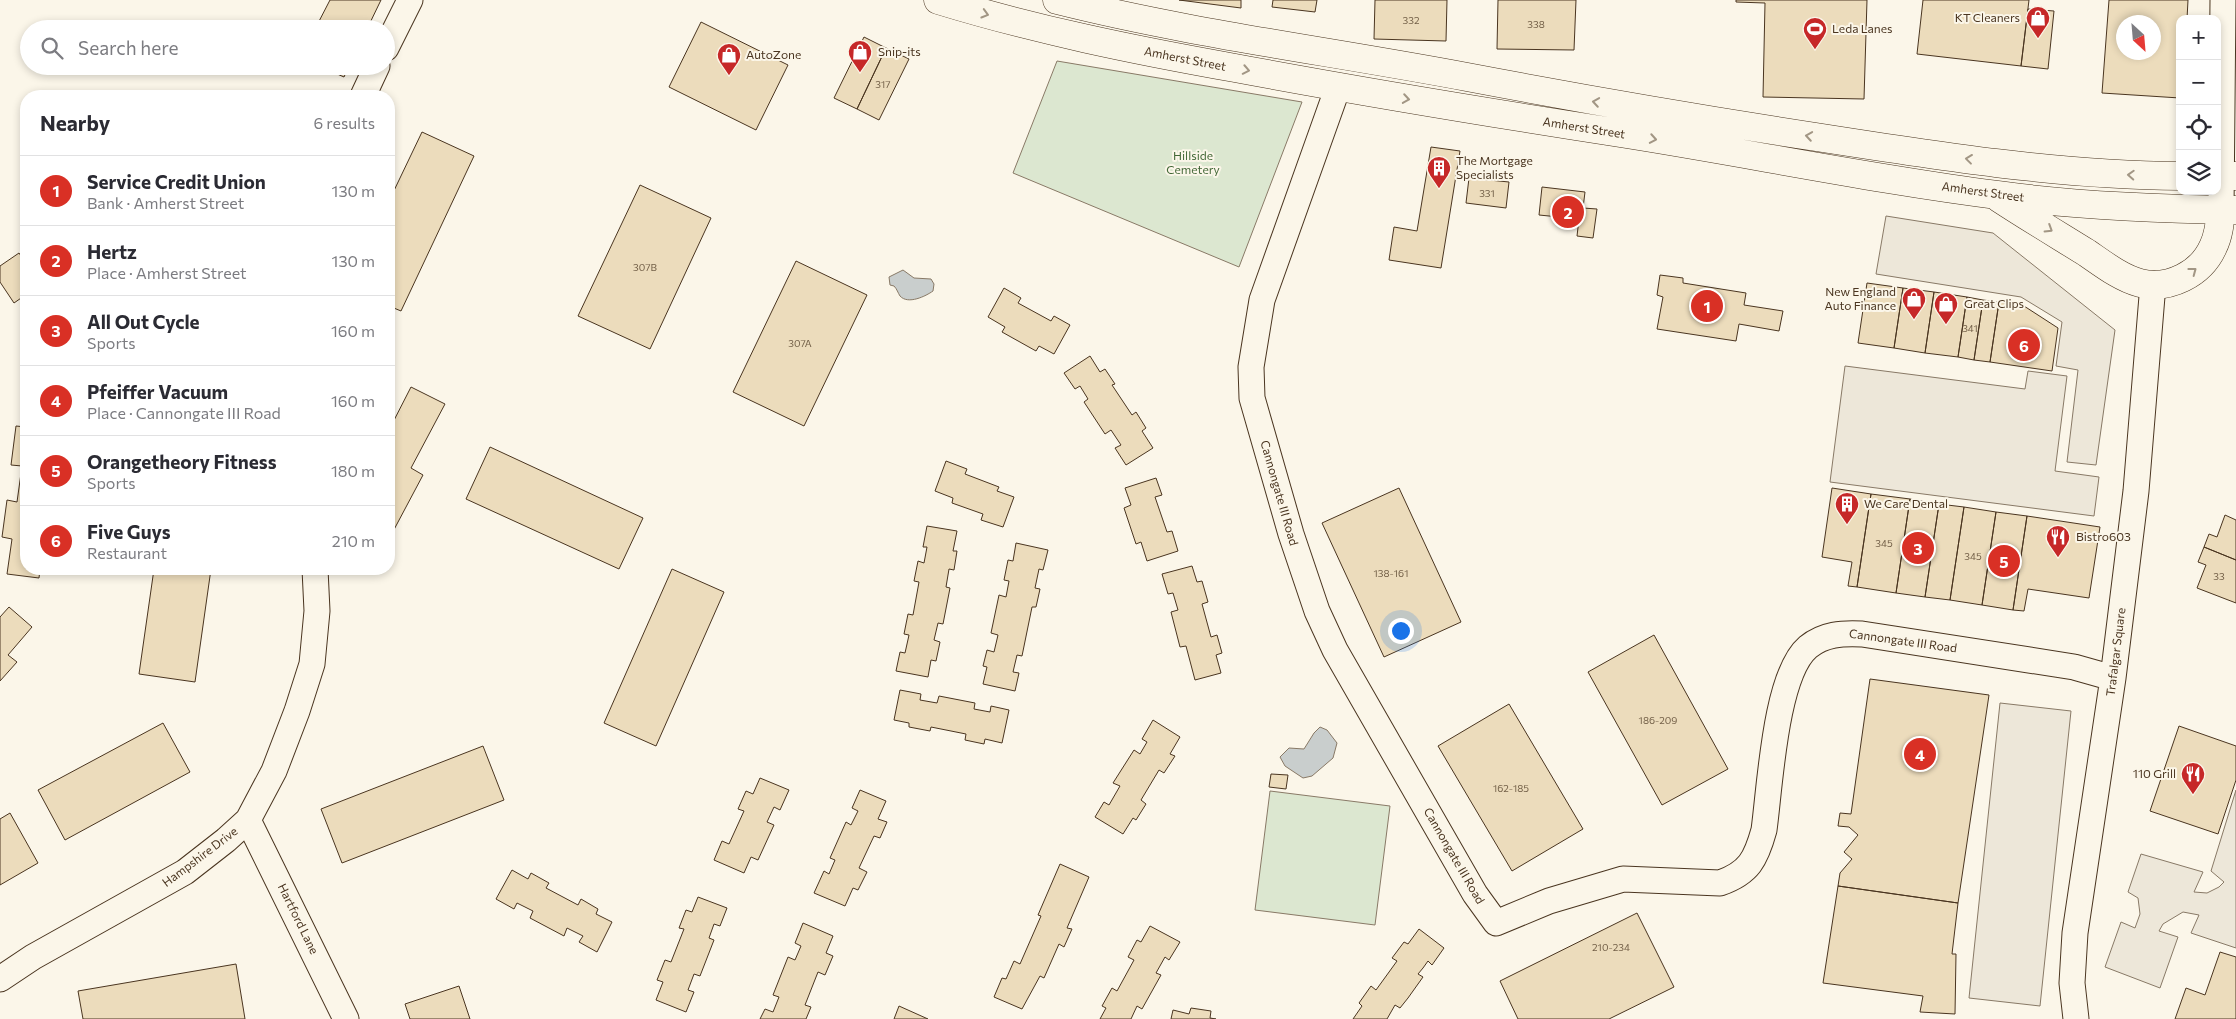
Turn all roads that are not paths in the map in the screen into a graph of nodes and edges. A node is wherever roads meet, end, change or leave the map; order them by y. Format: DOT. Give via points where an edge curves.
graph roads {
  1 [pos="410,0"];
  2 [pos="938,0"];
  3 [pos="2223,0"];
  4 [pos="1072,2"];
  5 [pos="395,30"];
  6 [pos="372,75"];
  7 [pos="1338,87"];
  8 [pos="365,90"];
  9 [pos="2176,176"];
  10 [pos="2225,176"];
  11 [pos="1993,194"];
  12 [pos="2228,210"];
  13 [pos="2153,284"];
  14 [pos="315,575"];
  15 [pos="2113,678"];
  16 [pos="248,820"];
  17 [pos="0,979"];
  18 [pos="346,1019"];
  19 [pos="2076,1019"];
  1 -- 5 [label="street"];
  2 -- 7 [label="highway, Amherst Street, one-way" via="1096,42"];
  3 -- 10 [label="street"];
  9 -- 4 [label="highway, one-way" via="2061,170 1879,147 1255,42"];
  6 -- 8 [label="street"];
  7 -- 11 [label="highway, Amherst Street, one-way"];
  7 -- 15 [label="street, Cannongate III Road" via="1262,300 1252,358 1252,398 1304,577 1335,650 1475,894 1496,923 1549,901 1623,879 1720,883 1735,878 1750,865 1764,830 1782,699 1802,655 1824,638 1842,633 1862,634 2074,667"];
  10 -- 12 [label="street"];
  11 -- 12 [label="highway, Amherst Street" via="2115,206"];
  11 -- 13 [label="highway, one-way" via="2118,273 2140,283"];
  13 -- 12 [label="highway, one-way" via="2179,279 2202,264 2214,246"];
  13 -- 15 [label="street, Trafalgar Square" via="2136,491"];
  14 -- 16 [label="street, Hampshire Drive" via="318,611 312,664 274,771"];
  15 -- 19 [label="street, Trafalgar Square" via="2075,933 2072,983"];
  16 -- 17 [label="street, Hampshire Drive" via="185,872 33,957"];
  16 -- 18 [label="street, Hartford Lane"];
}
